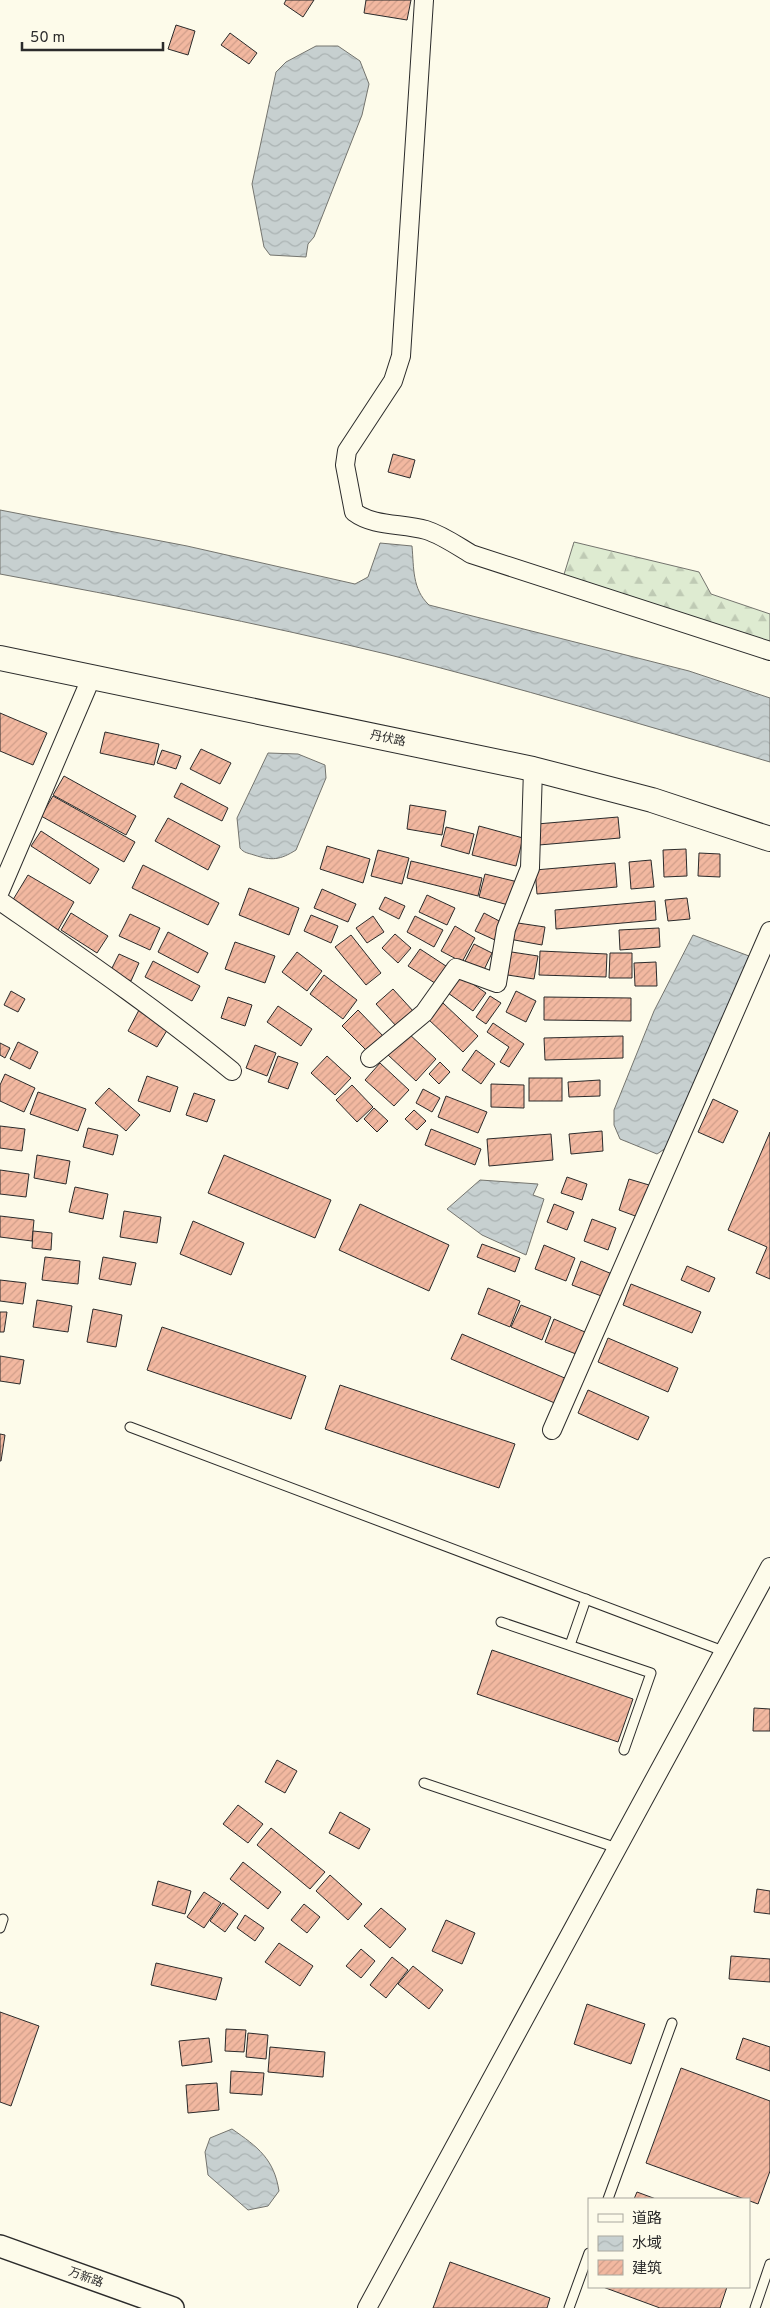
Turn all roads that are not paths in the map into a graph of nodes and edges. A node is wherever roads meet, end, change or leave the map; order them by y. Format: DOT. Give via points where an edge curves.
graph roads {
  1 [pos="424,0"];
  2 [pos="770,651"];
  3 [pos="0,658"];
  4 [pos="92,676"];
  5 [pos="532,769"];
  6 [pos="770,839"];
  7 [pos="0,891"];
  8 [pos="0,901"];
  9 [pos="770,931"];
  10 [pos="370,1058"];
  11 [pos="232,1071"];
  12 [pos="130,1427"];
  13 [pos="552,1430"];
  14 [pos="770,1567"];
  15 [pos="586,1599"];
  16 [pos="501,1622"];
  17 [pos="570,1645"];
  18 [pos="723,1651"];
  19 [pos="624,1750"];
  20 [pos="424,1783"];
  21 [pos="617,1848"];
  22 [pos="672,2023"];
  23 [pos="608,2198"];
  24 [pos="0,2246"];
  25 [pos="588,2256"];
  26 [pos="770,2264"];
  27 [pos="173,2308"];
  28 [pos="367,2308"];
  29 [pos="569,2308"];
  30 [pos="754,2308"];
  1 -- 2 [label="street" via="401,356 393,381 346,451 345,465 354,512 365,520 425,530 471,554"];
  3 -- 4 [label="main road, 丹伏路"];
  4 -- 5 [label="main road, 丹伏路"];
  4 -- 7 [label="street"];
  5 -- 6 [label="main road, 丹伏路" via="652,800"];
  5 -- 10 [label="street" via="530,868 506,929 497,983 456,968 424,1013"];
  8 -- 11 [label="street" via="165,1018"];
  9 -- 13 [label="street"];
  12 -- 15 [label="lane"];
  14 -- 18 [label="street"];
  15 -- 17 [label="lane"];
  15 -- 18 [label="lane"];
  16 -- 17 [label="lane"];
  17 -- 19 [label="lane" via="651,1673"];
  18 -- 21 [label="street"];
  20 -- 21 [label="lane"];
  21 -- 28 [label="street"];
  22 -- 23 [label="lane"];
  24 -- 27 [label="street, 万新路"];
  25 -- 29 [label="lane"];
  26 -- 30 [label="lane"];
}
